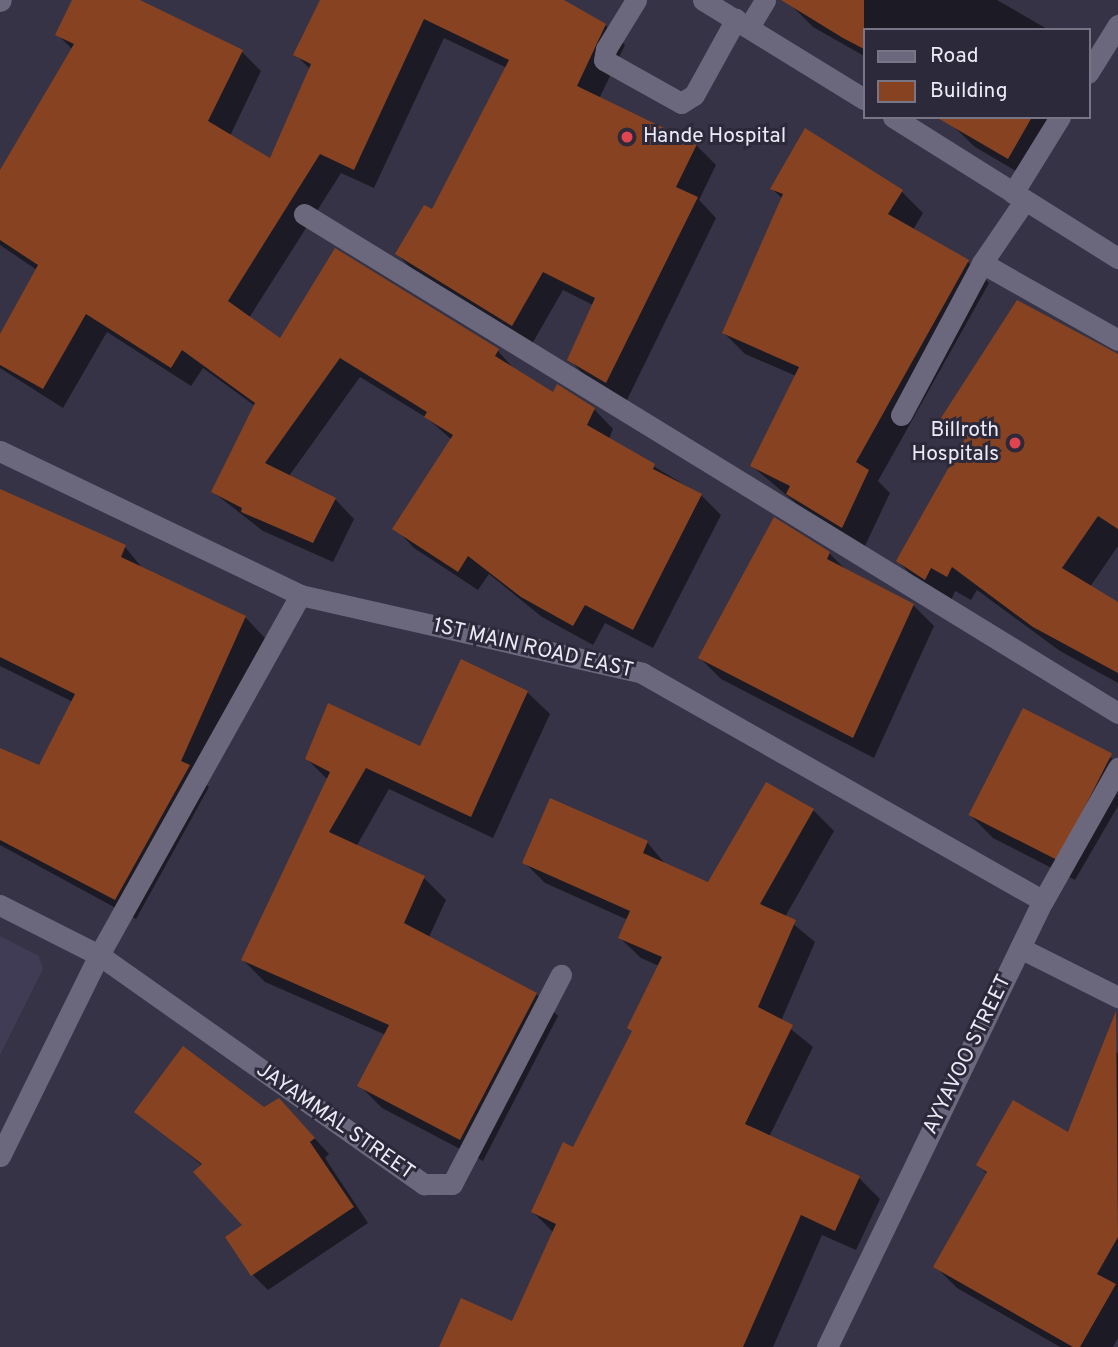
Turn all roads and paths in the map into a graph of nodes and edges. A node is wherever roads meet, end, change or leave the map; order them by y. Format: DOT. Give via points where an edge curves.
graph roads {
  1 [pos="636,0"];
  2 [pos="703,0"];
  3 [pos="765,0"];
  4 [pos="742,23"];
  5 [pos="1118,25"];
  6 [pos="1090,70"];
  7 [pos="862,98"];
  8 [pos="896,119"];
  9 [pos="1059,119"];
  10 [pos="1019,196"];
  11 [pos="304,214"];
  12 [pos="1118,258"];
  13 [pos="982,263"];
  14 [pos="1118,340"];
  15 [pos="901,415"];
  16 [pos="0,452"];
  17 [pos="300,595"];
  18 [pos="1118,713"];
  19 [pos="1118,768"];
  20 [pos="1043,901"];
  21 [pos="0,905"];
  22 [pos="1020,948"];
  23 [pos="99,955"];
  24 [pos="561,975"];
  25 [pos="1118,997"];
  26 [pos="0,1156"];
  27 [pos="827,1347"];
  1 -- 4 [label="street" via="604,60 681,103 694,95"];
  2 -- 4 [label="street"];
  3 -- 4 [label="street"];
  4 -- 7 [label="street"];
  5 -- 6 [label="street"];
  8 -- 10 [label="street"];
  9 -- 10 [label="street"];
  10 -- 12 [label="street"];
  10 -- 13 [label="street"];
  11 -- 18 [label="street"];
  13 -- 14 [label="street"];
  13 -- 15 [label="street"];
  16 -- 17 [label="street, 1ST MAIN ROAD EAST"];
  17 -- 20 [label="street, 1ST MAIN ROAD EAST" via="642,673"];
  17 -- 23 [label="street"];
  19 -- 20 [label="street, AYYAVOO STREET"];
  20 -- 22 [label="street, AYYAVOO STREET"];
  21 -- 23 [label="street"];
  22 -- 25 [label="street"];
  22 -- 27 [label="street, AYYAVOO STREET"];
  23 -- 24 [label="street, JAYAMMAL STREET" via="424,1184 452,1184"];
  23 -- 26 [label="street"];
}
